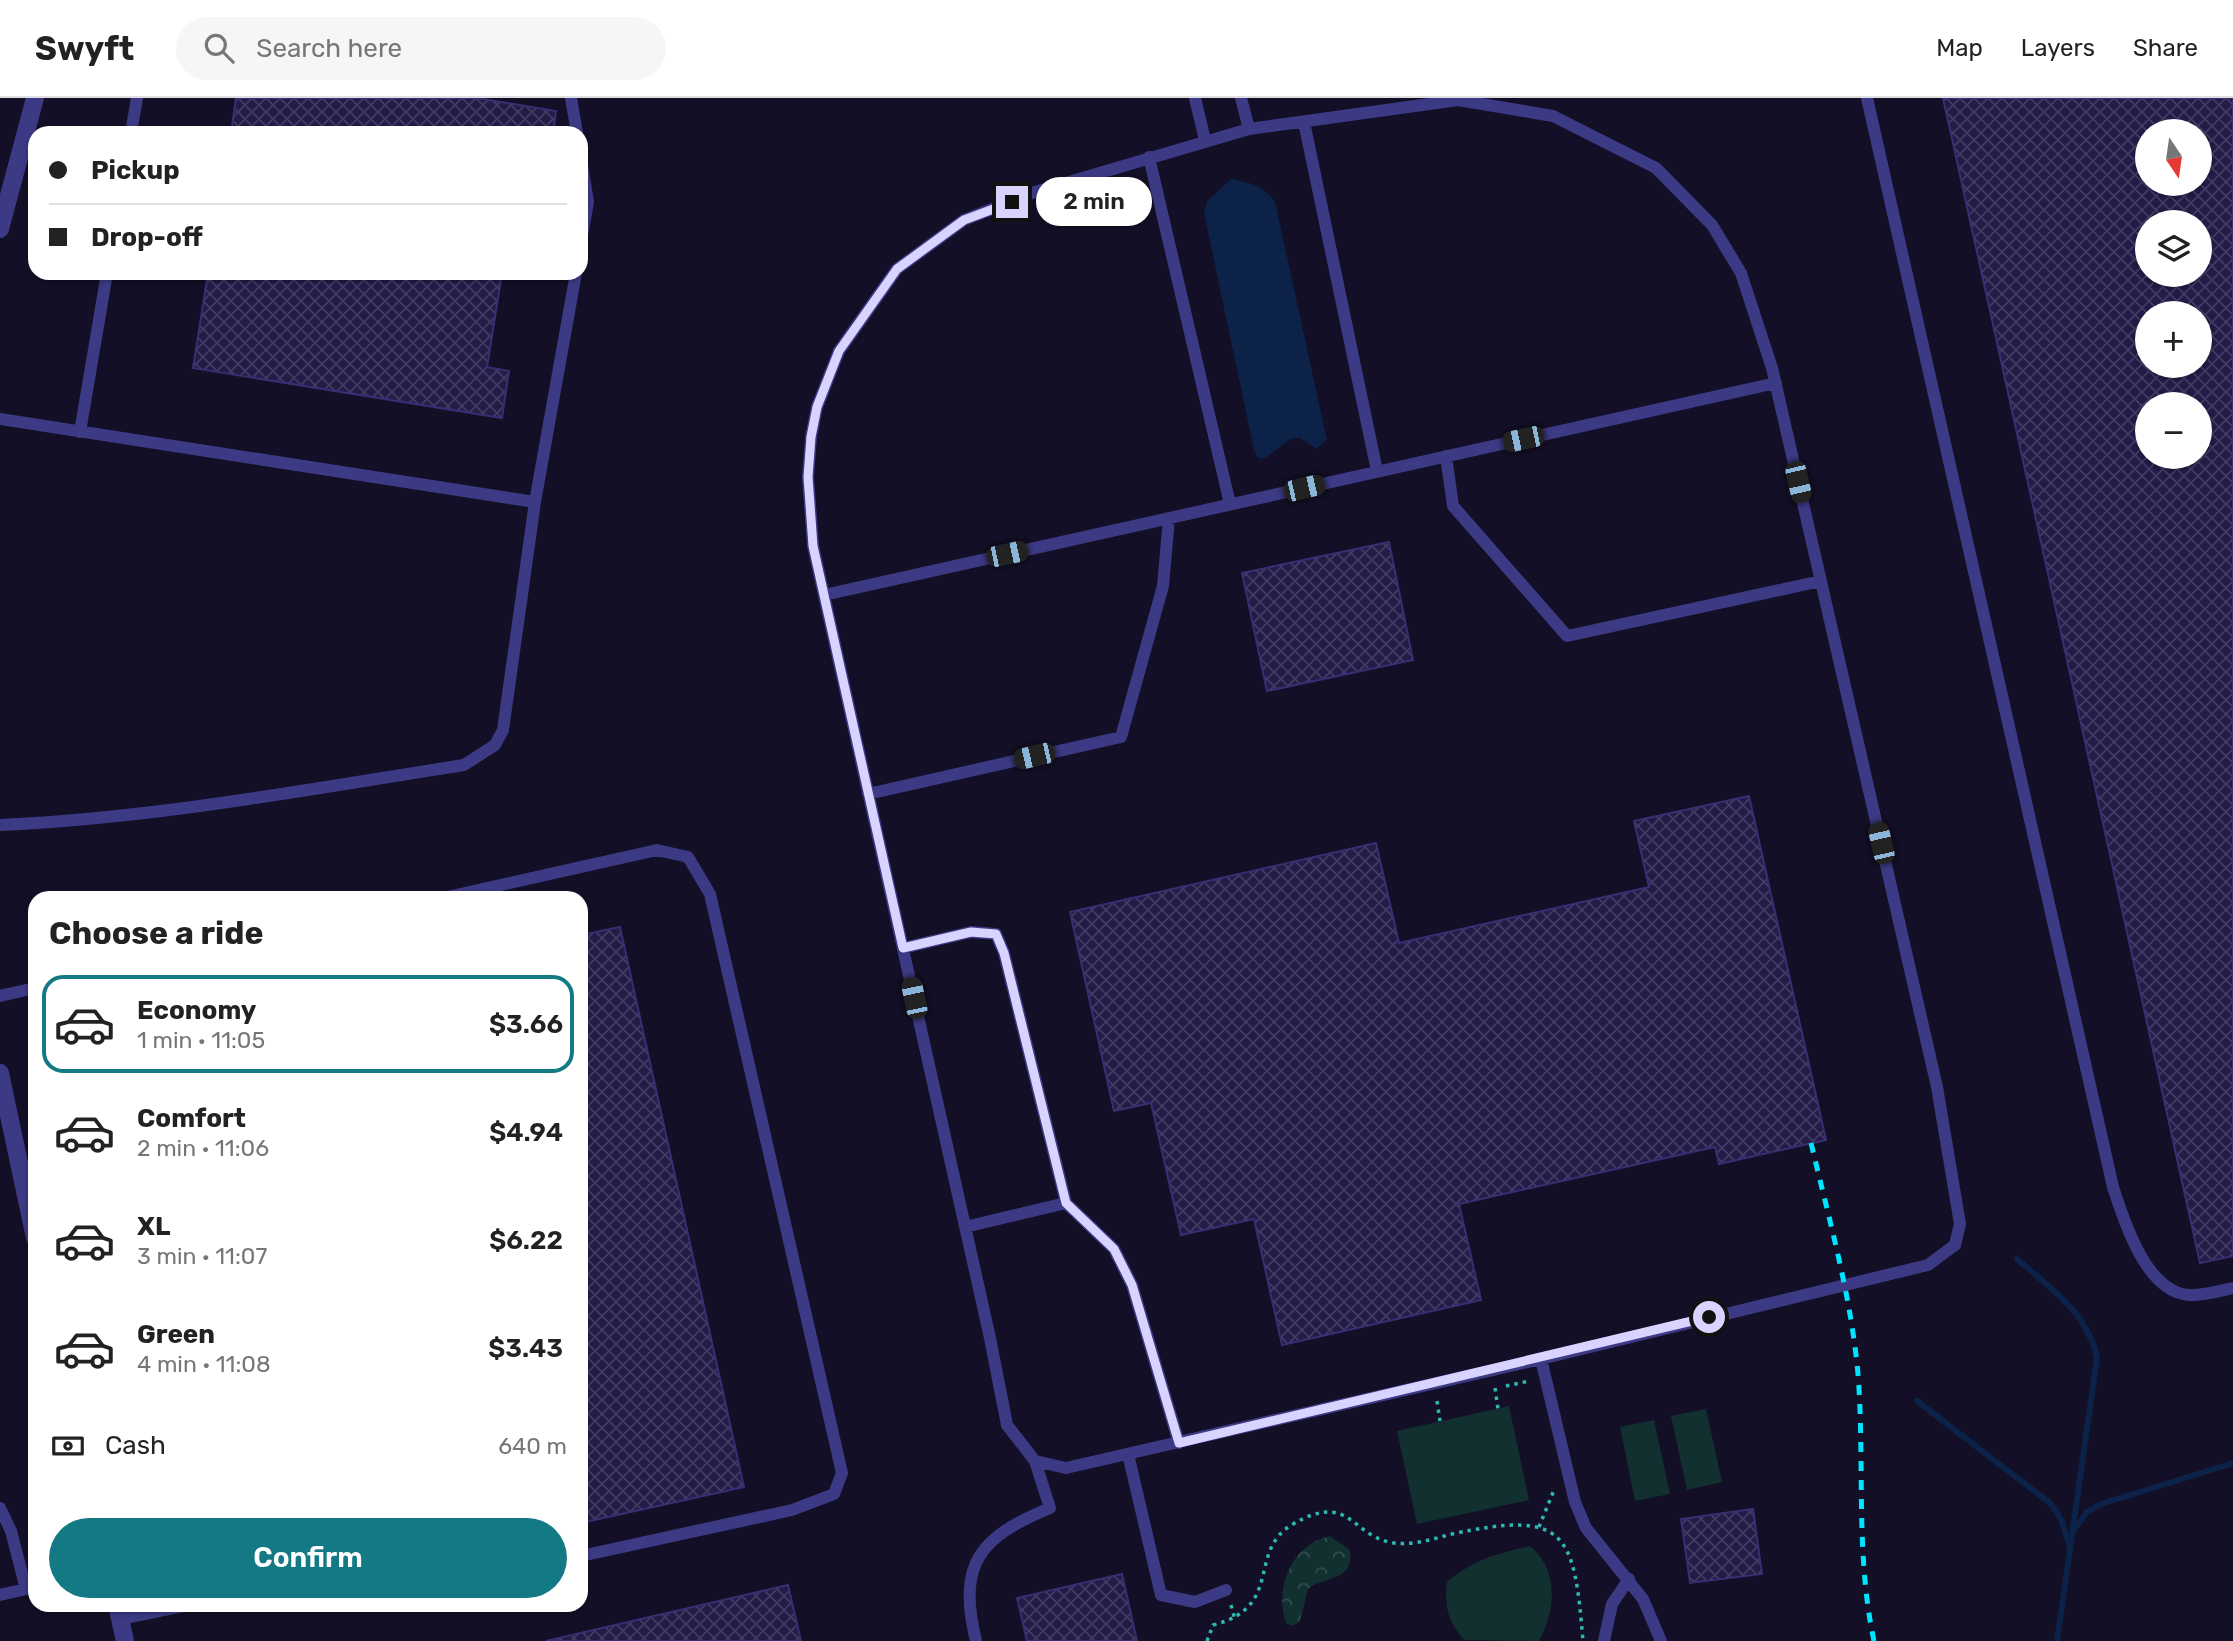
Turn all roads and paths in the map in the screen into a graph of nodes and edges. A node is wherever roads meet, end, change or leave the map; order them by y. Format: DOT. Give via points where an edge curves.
graph roads {
  1 [pos="35,98"];
  2 [pos="137,98"];
  3 [pos="571,98"];
  4 [pos="1195,98"];
  5 [pos="1241,98"];
  6 [pos="1867,98"];
  7 [pos="1304,122"];
  8 [pos="132,126"];
  9 [pos="576,126"];
  10 [pos="1249,129"];
  11 [pos="1205,140"];
  12 [pos="1149,158"];
  13 [pos="0,229"];
  14 [pos="106,280"];
  15 [pos="575,280"];
  16 [pos="1776,383"];
  17 [pos="0,419"];
  18 [pos="80,432"];
  19 [pos="1446,456"];
  20 [pos="1377,471"];
  21 [pos="535,502"];
  22 [pos="1230,504"];
  23 [pos="1169,518"];
  24 [pos="1821,581"];
  25 [pos="824,594"];
  26 [pos="868,794"];
  27 [pos="0,825"];
  28 [pos="474,891"];
  29 [pos="903,948"];
  30 [pos="28,990"];
  31 [pos="0,996"];
  32 [pos="0,1073"];
  33 [pos="1066,1203"];
  34 [pos="28,1205"];
  35 [pos="965,1227"];
  36 [pos="2233,1288"];
  37 [pos="1541,1359"];
  38 [pos="1533,1380"];
  39 [pos="1494,1388"];
  40 [pos="1483,1391"];
  41 [pos="1447,1399"];
  42 [pos="1498,1409"];
  43 [pos="1440,1421"];
  44 [pos="1179,1443"];
  45 [pos="1128,1454"];
  46 [pos="1035,1461"];
  47 [pos="1555,1487"];
  48 [pos="0,1508"];
  49 [pos="1538,1527"];
  50 [pos="588,1554"];
  51 [pos="28,1579"];
  52 [pos="1629,1580"];
  53 [pos="28,1589"];
  54 [pos="1226,1590"];
  55 [pos="0,1595"];
  56 [pos="118,1612"];
  57 [pos="125,1641"];
  58 [pos="976,1641"];
  59 [pos="1207,1641"];
  60 [pos="1583,1641"];
  61 [pos="1604,1641"];
  62 [pos="1661,1641"];
  1 -- 13 [label="street"];
  2 -- 8 [label="lane"];
  3 -- 9 [label="lane"];
  4 -- 11 [label="lane"];
  5 -- 10 [label="lane"];
  6 -- 36 [label="lane" via="2113,1187 2128,1235 2152,1272 2171,1289 2188,1295"];
  7 -- 10 [label="lane"];
  7 -- 16 [label="lane" via="1458,100 1553,116 1656,168 1712,225 1741,273"];
  7 -- 20 [label="lane"];
  10 -- 11 [label="lane"];
  11 -- 12 [label="lane"];
  12 -- 22 [label="lane"];
  12 -- 25 [label="lane" via="1035,192 964,220 897,269 839,351 817,407 808,477 813,546"];
  14 -- 18 [label="lane"];
  15 -- 21 [label="lane"];
  16 -- 19 [label="lane"];
  16 -- 24 [label="lane"];
  17 -- 18 [label="lane"];
  18 -- 21 [label="lane"];
  19 -- 20 [label="lane"];
  19 -- 24 [label="lane" via="1453,506 1567,636"];
  20 -- 22 [label="lane"];
  21 -- 27 [label="lane" via="503,730 495,745 464,765 214,804"];
  22 -- 23 [label="lane"];
  23 -- 25 [label="lane"];
  23 -- 26 [label="lane" via="1163,586 1121,737"];
  24 -- 37 [label="lane" via="1937,1087 1960,1224 1955,1245 1928,1265"];
  25 -- 26 [label="lane"];
  26 -- 29 [label="lane"];
  28 -- 50 [label="lane" via="657,850 688,857 710,894 842,1474 834,1494 792,1510"];
  29 -- 33 [label="lane" via="971,932 996,934"];
  29 -- 35 [label="lane"];
  30 -- 31 [label="lane"];
  32 -- 34 [label="street"];
  33 -- 35 [label="lane"];
  33 -- 44 [label="lane" via="1114,1249 1132,1285"];
  35 -- 46 [label="lane" via="1007,1425"];
  37 -- 44 [label="lane"];
  37 -- 52 [label="lane" via="1575,1502 1586,1528"];
  38 -- 39 [label="path"];
  39 -- 40 [label="path"];
  39 -- 42 [label="path"];
  41 -- 43 [label="path" via="1435,1402"];
  44 -- 45 [label="lane"];
  45 -- 46 [label="lane" via="1066,1468"];
  45 -- 54 [label="lane" via="1161,1595 1195,1602"];
  46 -- 58 [label="lane" via="1050,1508 991,1539 973,1569 969,1610"];
  47 -- 49 [label="path"];
  48 -- 51 [label="lane"];
  49 -- 59 [label="path" via="1504,1525 1411,1543 1388,1542 1349,1516 1326,1513 1309,1517 1291,1525 1276,1541 1253,1604 1235,1620 1213,1626"];
  49 -- 60 [label="path" via="1554,1533 1573,1560"];
  52 -- 61 [label="lane" via="1612,1604"];
  52 -- 62 [label="lane" via="1643,1599"];
  53 -- 55 [label="lane"];
  56 -- 57 [label="street"];
}
